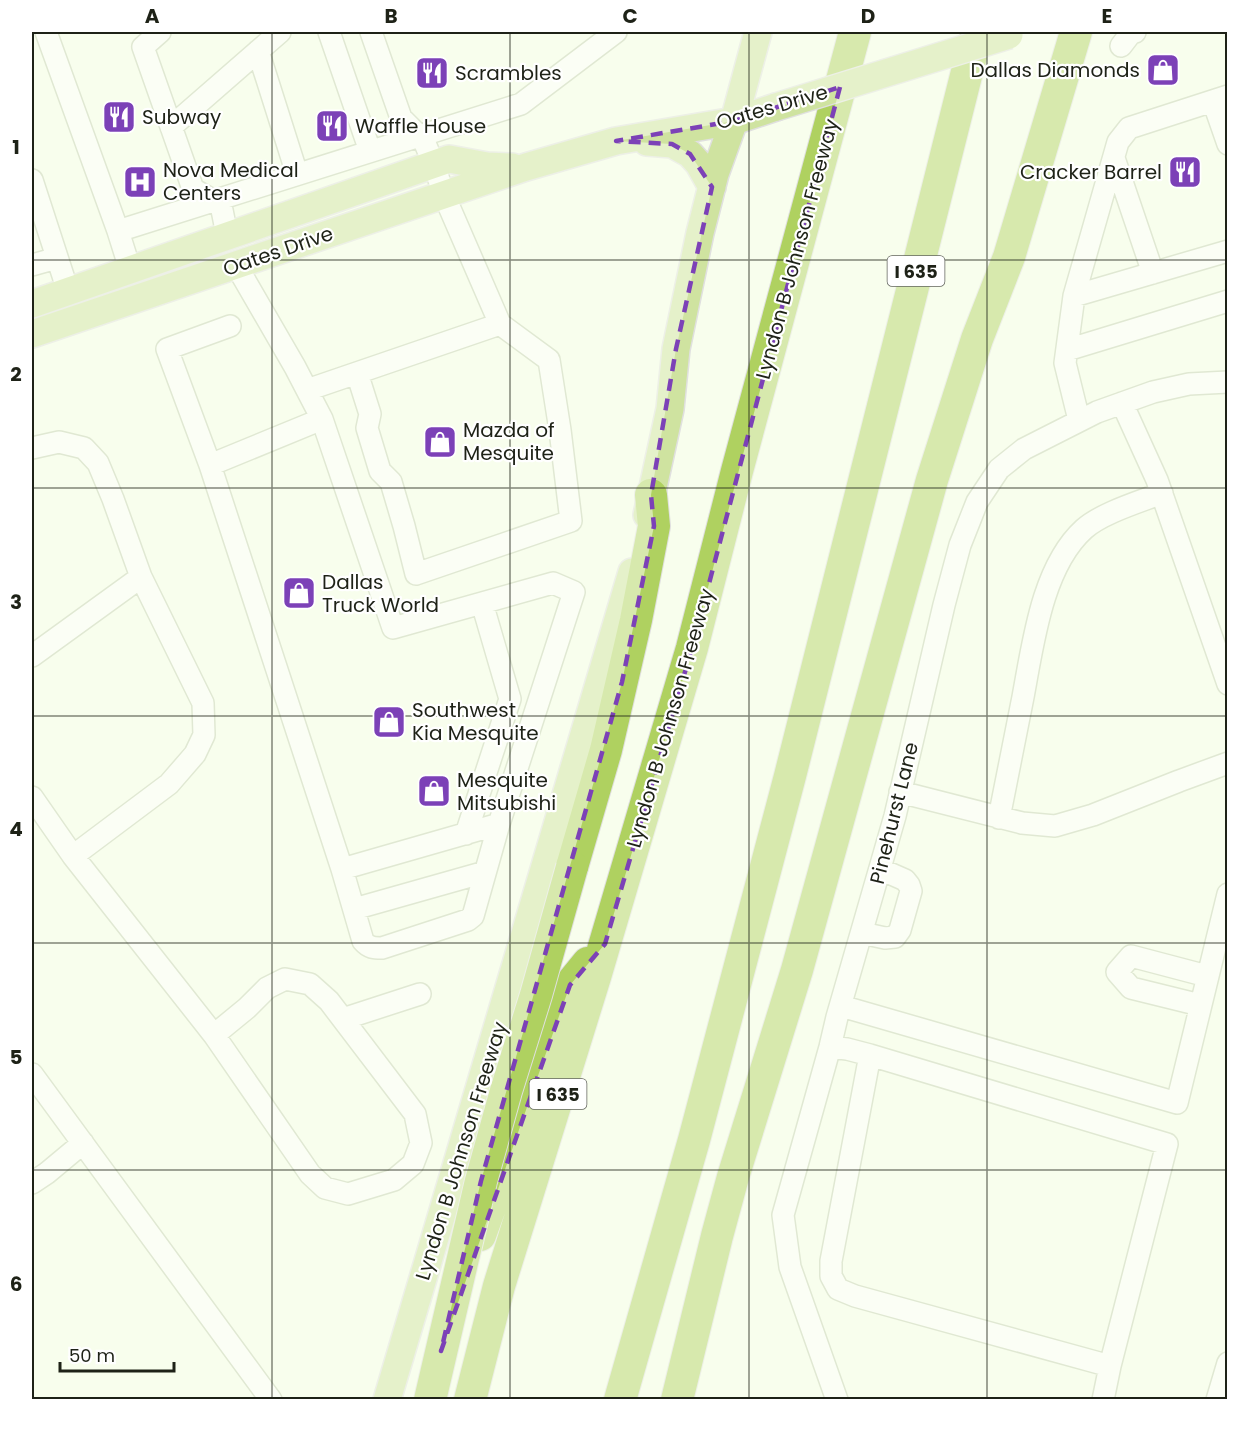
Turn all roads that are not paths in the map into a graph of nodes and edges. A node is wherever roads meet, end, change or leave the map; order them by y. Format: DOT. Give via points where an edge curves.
graph roads {
  1 [pos="46,32"];
  2 [pos="160,32"];
  3 [pos="280,32"];
  4 [pos="329,32"];
  5 [pos="372,32"];
  6 [pos="616,32"];
  7 [pos="758,32"];
  8 [pos="855,32"];
  9 [pos="976,32"];
  10 [pos="1076,32"];
  11 [pos="1012,33"];
  12 [pos="258,51"];
  13 [pos="1220,98"];
  14 [pos="734,121"];
  15 [pos="171,127"];
  16 [pos="419,136"];
  17 [pos="616,141"];
  18 [pos="1227,144"];
  19 [pos="370,151"];
  20 [pos="1114,158"];
  21 [pos="434,165"];
  22 [pos="526,167"];
  23 [pos="297,174"];
  24 [pos="32,180"];
  25 [pos="712,187"];
  26 [pos="444,195"];
  27 [pos="213,200"];
  28 [pos="118,231"];
  29 [pos="227,235"];
  30 [pos="1227,251"];
  31 [pos="57,258"];
  32 [pos="32,265"];
  33 [pos="236,265"];
  34 [pos="130,269"];
  35 [pos="1153,273"];
  36 [pos="68,291"];
  37 [pos="1074,296"];
  38 [pos="1227,301"];
  39 [pos="32,304"];
  40 [pos="500,324"];
  41 [pos="230,326"];
  42 [pos="32,334"];
  43 [pos="1066,350"];
  44 [pos="357,373"];
  45 [pos="1227,382"];
  46 [pos="307,390"];
  47 [pos="1122,403"];
  48 [pos="322,419"];
  49 [pos="1079,420"];
  50 [pos="32,448"];
  51 [pos="210,465"];
  52 [pos="1160,487"];
  53 [pos="651,495"];
  54 [pos="141,577"];
  55 [pos="482,603"];
  56 [pos="32,656"];
  57 [pos="1227,684"];
  58 [pos="1227,763"];
  59 [pos="900,792"];
  60 [pos="32,797"];
  61 [pos="999,818"];
  62 [pos="499,824"];
  63 [pos="466,834"];
  64 [pos="73,856"];
  65 [pos="342,869"];
  66 [pos="880,869"];
  67 [pos="485,872"];
  68 [pos="1227,894"];
  69 [pos="354,909"];
  70 [pos="862,933"];
  71 [pos="604,944"];
  72 [pos="1207,976"];
  73 [pos="420,994"];
  74 [pos="1200,1005"];
  75 [pos="841,1006"];
  76 [pos="343,1019"];
  77 [pos="214,1035"];
  78 [pos="830,1047"];
  79 [pos="870,1055"];
  80 [pos="32,1074"];
  81 [pos="84,1143"];
  82 [pos="32,1183"];
  83 [pos="1227,1363"];
  84 [pos="1110,1366"];
  85 [pos="271,1400"];
  86 [pos="387,1400"];
  87 [pos="422,1400"];
  88 [pos="430,1400"];
  89 [pos="470,1400"];
  90 [pos="621,1400"];
  91 [pos="677,1400"];
  92 [pos="837,1400"];
  93 [pos="1103,1400"];
  94 [pos="1217,1400"];
  1 -- 28 [label="street"];
  2 -- 15 [label="street" via="143,46"];
  3 -- 12 [label="street"];
  4 -- 19 [label="street"];
  5 -- 16 [label="street" via="401,118"];
  6 -- 16 [label="street" via="521,104"];
  7 -- 14 [label="main road, Lyndon B Johnson Freeway"];
  8 -- 71 [label="highway, Lyndon B Johnson Freeway / I 635" via="692,648"];
  9 -- 90 [label="highway, I 635" via="793,765"];
  10 -- 91 [label="highway" via="1008,257 932,480 797,970 733,1177"];
  11 -- 14 [label="main road, Oates Drive, bridge"];
  12 -- 15 [label="street"];
  12 -- 23 [label="street"];
  13 -- 18 [label="street"];
  13 -- 20 [label="street" via="1129,128 1118,142"];
  14 -- 17 [label="main road, Oates Drive"];
  14 -- 25 [label="main road, Lyndon B Johnson Freeway"];
  15 -- 27 [label="street" via="193,189"];
  16 -- 19 [label="street"];
  16 -- 21 [label="street"];
  17 -- 22 [label="main road, Oates Drive"];
  17 -- 25 [label="main road" via="672,144 690,154"];
  19 -- 23 [label="street"];
  20 -- 35 [label="street"];
  20 -- 37 [label="street"];
  21 -- 22 [label="main road, Oates Drive" via="449,159 487,166"];
  21 -- 26 [label="street"];
  21 -- 29 [label="main road, Oates Drive"];
  22 -- 26 [label="main road, Oates Drive"];
  23 -- 27 [label="street"];
  24 -- 31 [label="street"];
  25 -- 53 [label="main road, Lyndon B Johnson Freeway" via="687,290"];
  26 -- 33 [label="main road, Oates Drive"];
  26 -- 40 [label="street"];
  27 -- 28 [label="street"];
  27 -- 29 [label="street" via="221,205"];
  28 -- 34 [label="street"];
  29 -- 33 [label="main road"];
  29 -- 34 [label="main road, Oates Drive"];
  30 -- 35 [label="street"];
  31 -- 32 [label="street"];
  31 -- 36 [label="street"];
  33 -- 42 [label="main road, Oates Drive"];
  33 -- 46 [label="street"];
  34 -- 36 [label="main road, Oates Drive"];
  35 -- 37 [label="street"];
  36 -- 39 [label="main road, Oates Drive"];
  37 -- 43 [label="street"];
  38 -- 43 [label="street"];
  40 -- 44 [label="street"];
  40 -- 44 [label="street" via="549,360 571,521 416,574 391,482 380,471 367,428 370,414"];
  41 -- 51 [label="street" via="167,349"];
  43 -- 49 [label="street" via="1065,363"];
  44 -- 46 [label="street"];
  45 -- 47 [label="street, Pinehurst Lane" via="1189,384"];
  46 -- 48 [label="street"];
  47 -- 49 [label="street, Pinehurst Lane"];
  47 -- 52 [label="street"];
  48 -- 51 [label="street"];
  48 -- 55 [label="street" via="393,628"];
  49 -- 59 [label="street, Pinehurst Lane" via="1024,449 999,470 977,502 944,604"];
  50 -- 54 [label="street" via="59,442 84,448 98,463"];
  51 -- 65 [label="street"];
  52 -- 57 [label="street"];
  52 -- 61 [label="street" via="1085,528 1068,546 1052,577 1033,644"];
  53 -- 86 [label="main road, Lyndon B Johnson Freeway" via="619,621"];
  53 -- 88 [label="highway, bridge" via="654,526 606,750 481,1181"];
  54 -- 56 [label="street"];
  54 -- 64 [label="street" via="203,703 204,735 195,754 169,784"];
  55 -- 62 [label="street" via="554,583 574,592"];
  55 -- 63 [label="street" via="510,699"];
  58 -- 61 [label="street" via="1093,815 1054,826"];
  59 -- 61 [label="street"];
  59 -- 66 [label="street, Pinehurst Lane"];
  60 -- 64 [label="street"];
  62 -- 63 [label="street"];
  62 -- 67 [label="street"];
  63 -- 65 [label="street"];
  64 -- 77 [label="street"];
  65 -- 69 [label="street"];
  66 -- 70 [label="street, Pinehurst Lane"];
  66 -- 70 [label="street" via="905,880 911,891 895,937"];
  67 -- 69 [label="street"];
  67 -- 69 [label="street" via="473,916 468,920 382,948 367,946 363,941"];
  68 -- 72 [label="street"];
  70 -- 75 [label="street, Pinehurst Lane"];
  71 -- 87 [label="highway" via="570,985"];
  71 -- 89 [label="highway, Lyndon B Johnson Freeway / I 635" via="499,1286"];
  72 -- 74 [label="street"];
  72 -- 74 [label="street" via="1131,956 1117,972 1131,988"];
  73 -- 76 [label="street"];
  74 -- 75 [label="street" via="1177,1103"];
  75 -- 78 [label="street, Pinehurst Lane"];
  76 -- 77 [label="street" via="310,984 285,979 267,988"];
  76 -- 77 [label="street" via="415,1114 421,1143 413,1164 394,1180 348,1194 325,1188 310,1174"];
  78 -- 79 [label="street"];
  78 -- 92 [label="street, Pinehurst Lane" via="783,1215 790,1267"];
  79 -- 84 [label="street" via="831,1262 831,1276 838,1289"];
  79 -- 84 [label="street" via="1167,1144"];
  80 -- 81 [label="street"];
  81 -- 82 [label="street"];
  81 -- 85 [label="street"];
  83 -- 94 [label="street"];
  84 -- 93 [label="street"];
}
